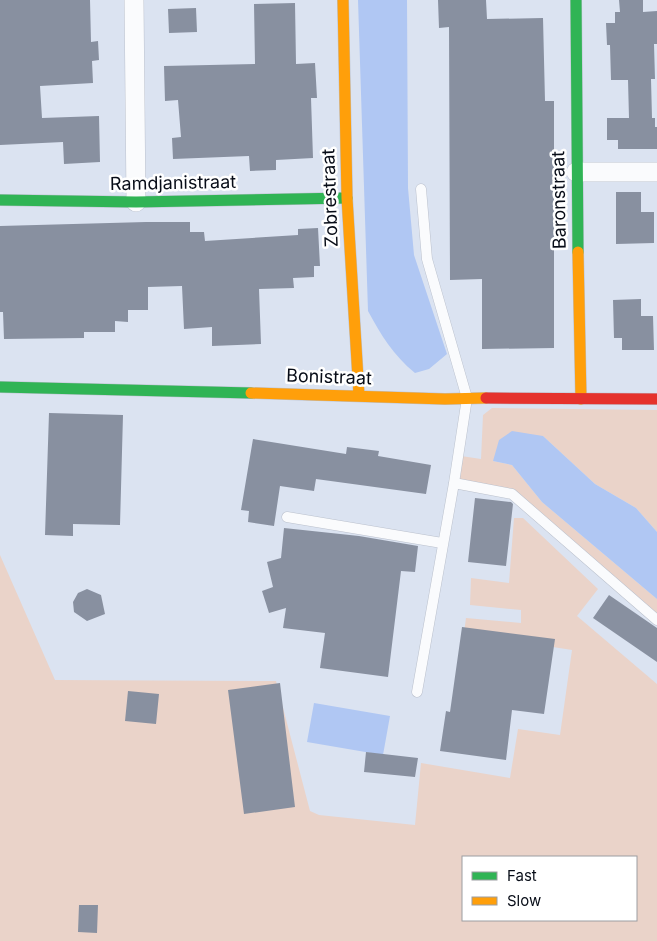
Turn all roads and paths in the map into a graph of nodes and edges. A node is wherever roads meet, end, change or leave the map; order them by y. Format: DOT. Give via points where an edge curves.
graph roads {
  1 [pos="134,0"];
  2 [pos="343,0"];
  3 [pos="576,0"];
  4 [pos="576,172"];
  5 [pos="657,172"];
  6 [pos="421,190"];
  7 [pos="347,198"];
  8 [pos="0,200"];
  9 [pos="136,202"];
  10 [pos="0,387"];
  11 [pos="359,395"];
  12 [pos="467,398"];
  13 [pos="581,399"];
  14 [pos="657,399"];
  15 [pos="454,483"];
  16 [pos="287,517"];
  17 [pos="442,543"];
  18 [pos="657,620"];
  19 [pos="416,692"];
  1 -- 9 [label="street"];
  2 -- 7 [label="street, Zobrestraat"];
  3 -- 4 [label="street, Baronstraat"];
  4 -- 5 [label="street"];
  4 -- 13 [label="street, Baronstraat"];
  6 -- 12 [label="lane" via="427,259"];
  7 -- 9 [label="street, Ramdjanistraat"];
  7 -- 11 [label="street, Zobrestraat"];
  8 -- 9 [label="street, Ramdjanistraat"];
  10 -- 11 [label="street, Bonistraat"];
  11 -- 12 [label="street, Bonistraat" via="445,400"];
  12 -- 13 [label="street, Bonistraat"];
  12 -- 15 [label="lane"];
  13 -- 14 [label="street, Bonistraat"];
  15 -- 17 [label="lane"];
  15 -- 18 [label="lane" via="512,494"];
  16 -- 17 [label="lane"];
  17 -- 19 [label="lane"];
}
